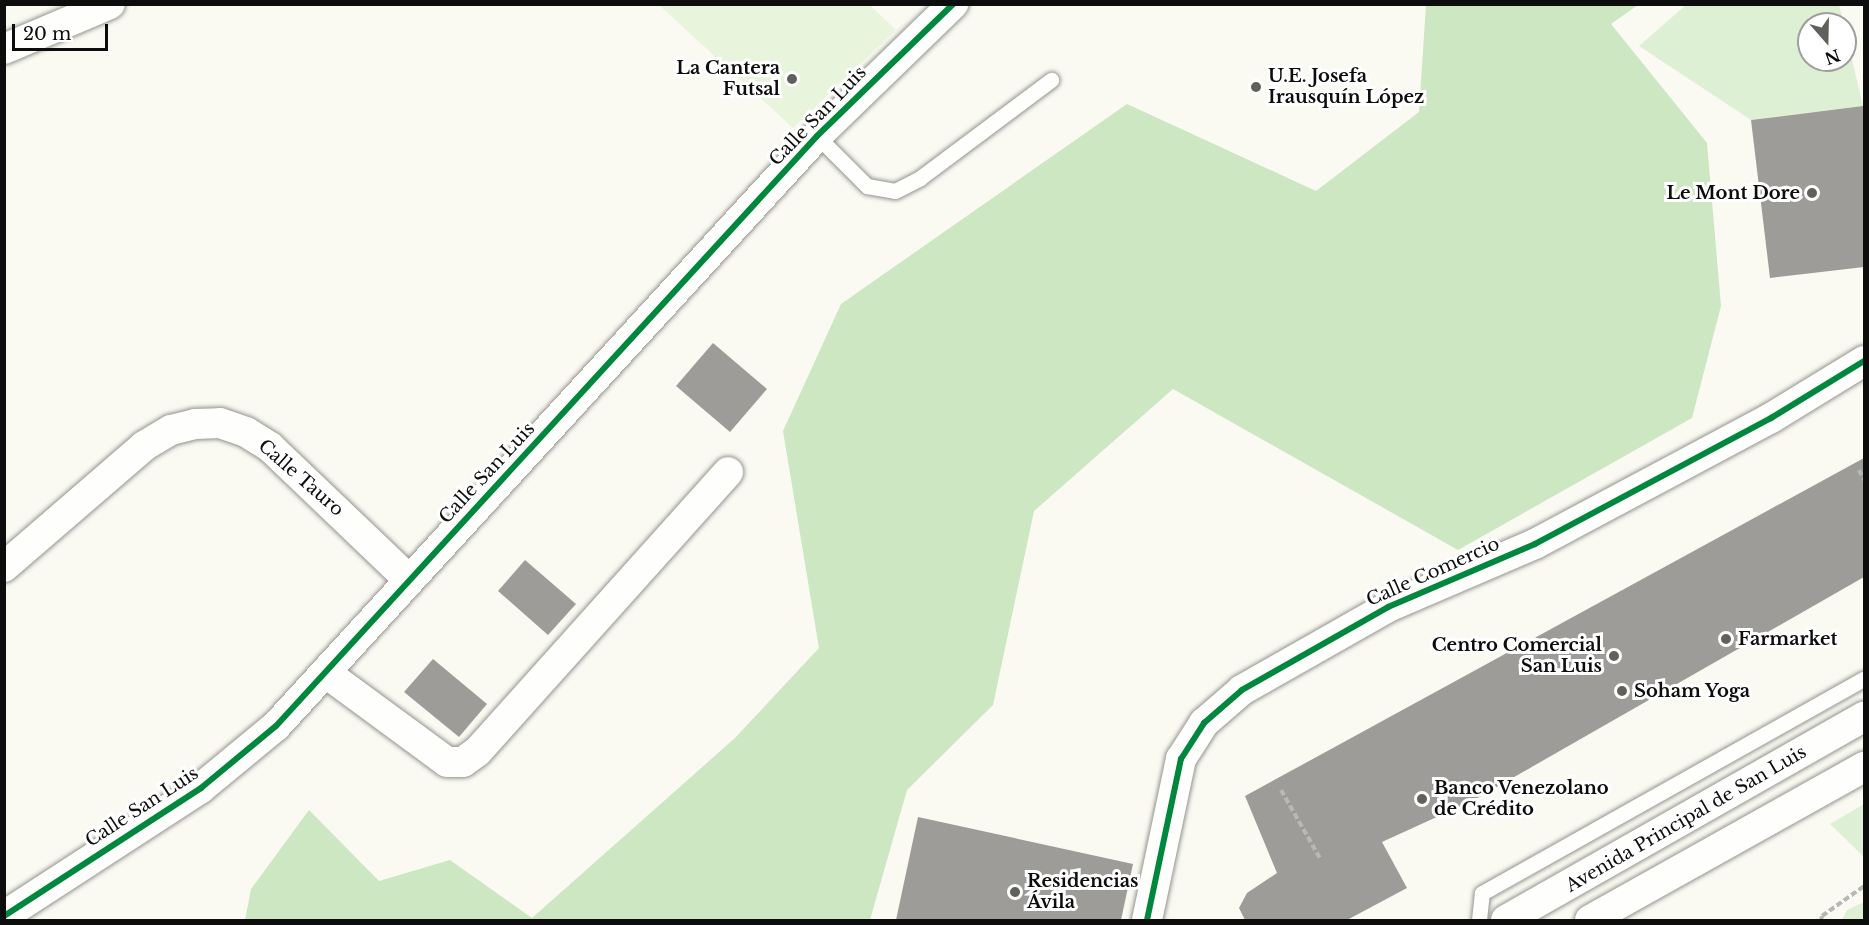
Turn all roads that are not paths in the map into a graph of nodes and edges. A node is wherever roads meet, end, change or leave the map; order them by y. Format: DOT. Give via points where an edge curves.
graph roads {
  1 [pos="110,4"];
  2 [pos="953,4"];
  3 [pos="4,48"];
  4 [pos="1051,80"];
  5 [pos="817,136"];
  6 [pos="1864,360"];
  7 [pos="728,472"];
  8 [pos="4,567"];
  9 [pos="410,580"];
  10 [pos="326,673"];
  11 [pos="1864,679"];
  12 [pos="1864,717"];
  13 [pos="1864,767"];
  14 [pos="4,916"];
  15 [pos="1147,921"];
  16 [pos="1479,921"];
  17 [pos="1506,921"];
  18 [pos="1590,921"];
  1 -- 3 [label="street"];
  2 -- 5 [label="street, Calle San Luis"];
  4 -- 5 [label="lane" via="920,178 894,191 867,186"];
  5 -- 9 [label="street, Calle San Luis"];
  6 -- 15 [label="street, Calle Comercio" via="1771,418 1555,533 1388,607 1242,690 1204,723 1182,759"];
  7 -- 10 [label="street" via="477,752 463,762 447,762"];
  8 -- 9 [label="street, Calle Tauro" via="144,446 171,430 220,423 246,432 270,447"];
  9 -- 10 [label="street, Calle San Luis"];
  10 -- 14 [label="street, Calle San Luis" via="276,726 201,788"];
  11 -- 16 [label="lane" via="1482,893"];
  12 -- 17 [label="street, Avenida Principal de San Luis"];
  13 -- 18 [label="street"];
}
